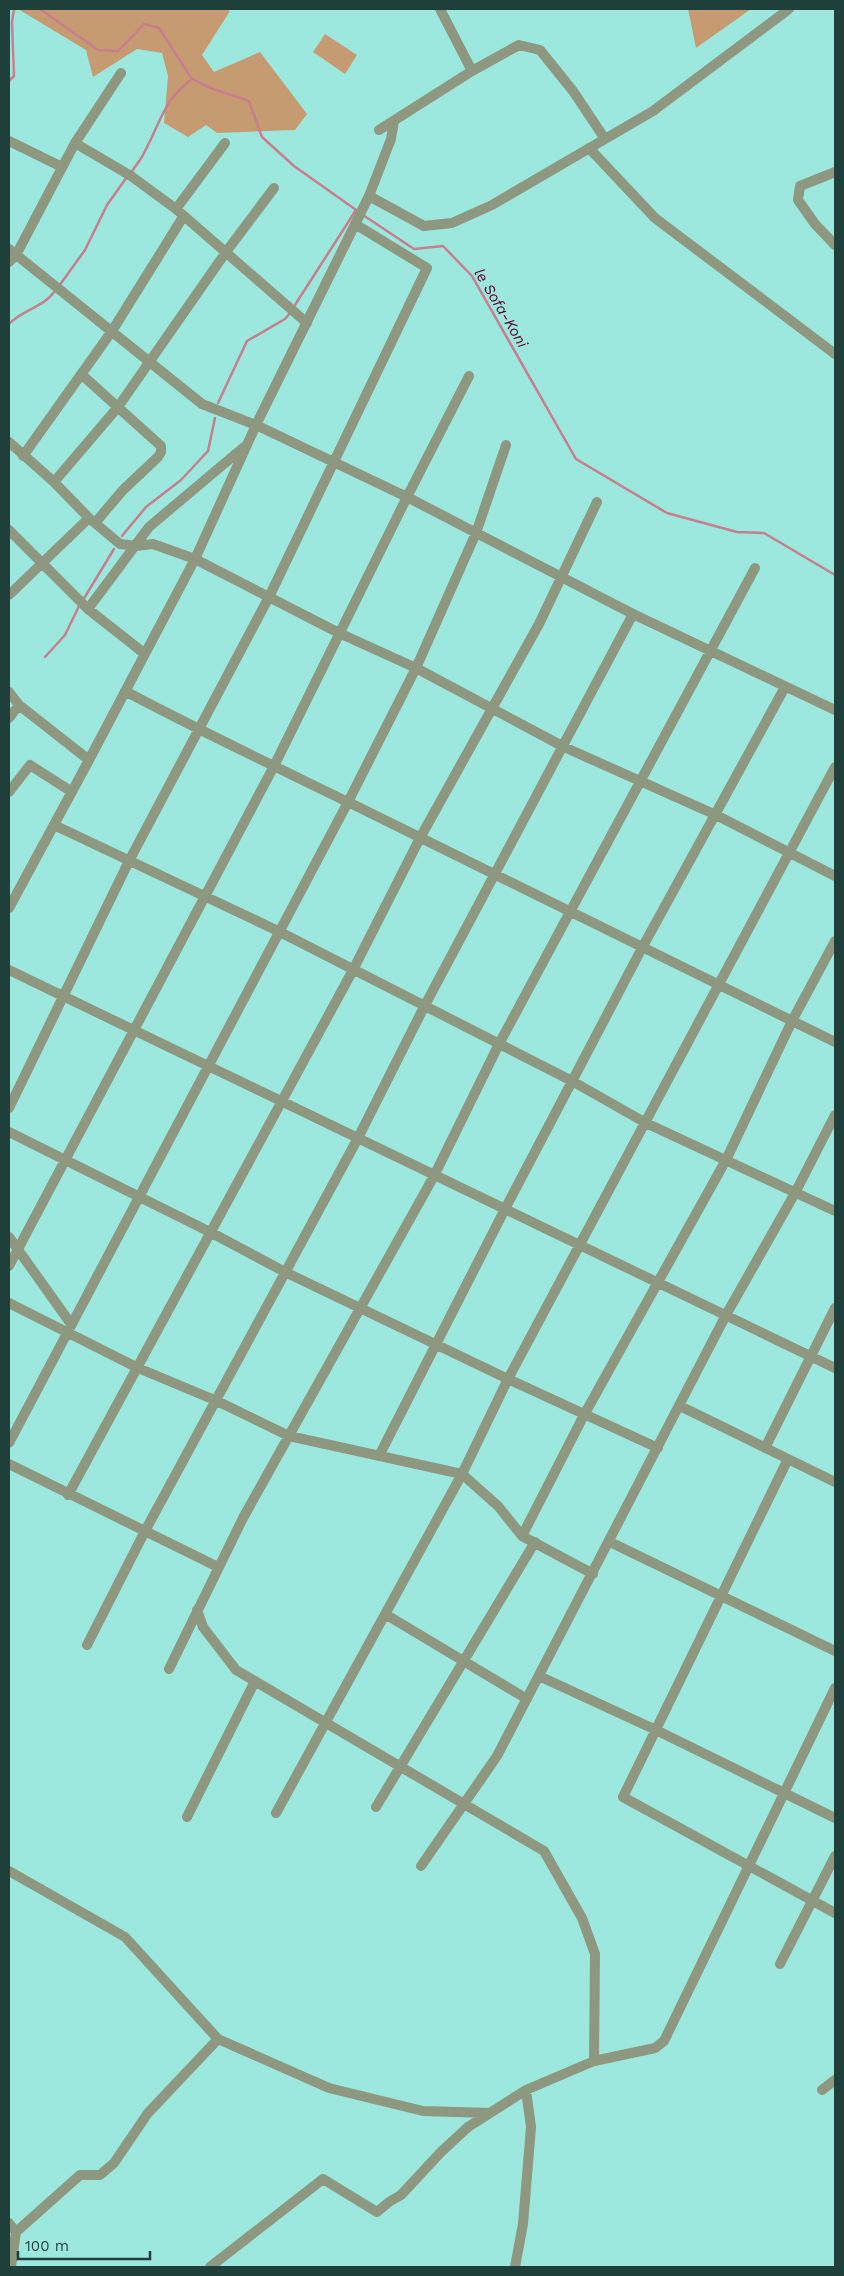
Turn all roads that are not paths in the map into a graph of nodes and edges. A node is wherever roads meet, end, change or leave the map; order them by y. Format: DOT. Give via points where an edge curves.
graph roads {
  1 [pos="440,9"];
  2 [pos="789,9"];
  3 [pos="472,71"];
  4 [pos="121,72"];
  5 [pos="394,121"];
  6 [pos="379,130"];
  7 [pos="605,139"];
  8 [pos="9,142"];
  9 [pos="75,143"];
  10 [pos="225,143"];
  11 [pos="589,148"];
  12 [pos="62,167"];
  13 [pos="835,172"];
  14 [pos="274,188"];
  15 [pos="369,196"];
  16 [pos="180,214"];
  17 [pos="355,224"];
  18 [pos="835,245"];
  19 [pos="226,252"];
  20 [pos="11,255"];
  21 [pos="307,323"];
  22 [pos="112,331"];
  23 [pos="835,354"];
  24 [pos="150,363"];
  25 [pos="81,374"];
  26 [pos="469,376"];
  27 [pos="118,407"];
  28 [pos="256,425"];
  29 [pos="9,442"];
  30 [pos="247,444"];
  31 [pos="506,445"];
  32 [pos="23,456"];
  33 [pos="334,462"];
  34 [pos="54,482"];
  35 [pos="407,496"];
  36 [pos="597,502"];
  37 [pos="92,521"];
  38 [pos="9,530"];
  39 [pos="476,533"];
  40 [pos="136,546"];
  41 [pos="195,559"];
  42 [pos="42,564"];
  43 [pos="755,568"];
  44 [pos="563,576"];
  45 [pos="9,596"];
  46 [pos="268,597"];
  47 [pos="87,608"];
  48 [pos="633,614"];
  49 [pos="339,633"];
  50 [pos="711,651"];
  51 [pos="145,654"];
  52 [pos="416,668"];
  53 [pos="785,687"];
  54 [pos="9,692"];
  55 [pos="125,692"];
  56 [pos="20,705"];
  57 [pos="492,708"];
  58 [pos="835,710"];
  59 [pos="9,718"];
  60 [pos="200,731"];
  61 [pos="564,746"];
  62 [pos="90,760"];
  63 [pos="274,766"];
  64 [pos="835,767"];
  65 [pos="640,781"];
  66 [pos="9,792"];
  67 [pos="72,792"];
  68 [pos="348,802"];
  69 [pos="716,815"];
  70 [pos="54,825"];
  71 [pos="420,838"];
  72 [pos="789,851"];
  73 [pos="129,861"];
  74 [pos="495,876"];
  75 [pos="835,876"];
  76 [pos="206,897"];
  77 [pos="9,908"];
  78 [pos="569,912"];
  79 [pos="278,931"];
  80 [pos="835,941"];
  81 [pos="642,948"];
  82 [pos="9,970"];
  83 [pos="353,970"];
  84 [pos="718,983"];
  85 [pos="64,997"];
  86 [pos="424,1007"];
  87 [pos="792,1021"];
  88 [pos="135,1031"];
  89 [pos="835,1042"];
  90 [pos="499,1044"];
  91 [pos="207,1066"];
  92 [pos="572,1081"];
  93 [pos="282,1102"];
  94 [pos="9,1108"];
  95 [pos="835,1115"];
  96 [pos="646,1124"];
  97 [pos="9,1132"];
  98 [pos="358,1138"];
  99 [pos="65,1160"];
  100 [pos="726,1160"];
  101 [pos="434,1175"];
  102 [pos="795,1193"];
  103 [pos="138,1196"];
  104 [pos="505,1209"];
  105 [pos="835,1211"];
  106 [pos="210,1232"];
  107 [pos="9,1237"];
  108 [pos="580,1245"];
  109 [pos="19,1251"];
  110 [pos="9,1266"];
  111 [pos="286,1272"];
  112 [pos="656,1282"];
  113 [pos="9,1303"];
  114 [pos="360,1307"];
  115 [pos="835,1308"];
  116 [pos="726,1316"];
  117 [pos="69,1328"];
  118 [pos="435,1345"];
  119 [pos="811,1356"];
  120 [pos="138,1368"];
  121 [pos="835,1368"];
  122 [pos="508,1379"];
  123 [pos="217,1401"];
  124 [pos="680,1406"];
  125 [pos="584,1414"];
  126 [pos="289,1436"];
  127 [pos="9,1443"];
  128 [pos="658,1448"];
  129 [pos="765,1448"];
  130 [pos="379,1456"];
  131 [pos="788,1459"];
  132 [pos="9,1464"];
  133 [pos="462,1474"];
  134 [pos="835,1482"];
  135 [pos="68,1495"];
  136 [pos="145,1532"];
  137 [pos="522,1536"];
  138 [pos="535,1542"];
  139 [pos="610,1542"];
  140 [pos="218,1567"];
  141 [pos="593,1574"];
  142 [pos="722,1596"];
  143 [pos="198,1610"];
  144 [pos="386,1614"];
  145 [pos="87,1645"];
  146 [pos="835,1651"];
  147 [pos="464,1661"];
  148 [pos="169,1669"];
  149 [pos="539,1676"];
  150 [pos="255,1681"];
  151 [pos="835,1688"];
  152 [pos="527,1699"];
  153 [pos="326,1722"];
  154 [pos="656,1730"];
  155 [pos="400,1766"];
  156 [pos="784,1793"];
  157 [pos="464,1804"];
  158 [pos="376,1807"];
  159 [pos="276,1813"];
  160 [pos="187,1817"];
  161 [pos="835,1818"];
  162 [pos="835,1856"];
  163 [pos="421,1866"];
  164 [pos="749,1866"];
  165 [pos="9,1871"];
  166 [pos="814,1901"];
  167 [pos="835,1913"];
  168 [pos="780,1964"];
  169 [pos="218,2039"];
  170 [pos="594,2061"];
  171 [pos="835,2080"];
  172 [pos="526,2090"];
  173 [pos="822,2090"];
  174 [pos="490,2113"];
  175 [pos="9,2223"];
  176 [pos="16,2232"];
  177 [pos="11,2267"];
  178 [pos="210,2267"];
  179 [pos="515,2267"];
  1 -- 3 [label="street"];
  2 -- 7 [label="street" via="652,111"];
  3 -- 5 [label="street"];
  3 -- 7 [label="street" via="519,45 537,48 573,91"];
  4 -- 9 [label="street"];
  5 -- 6 [label="street"];
  5 -- 15 [label="street" via="391,139"];
  7 -- 11 [label="street"];
  8 -- 12 [label="street"];
  9 -- 12 [label="street"];
  9 -- 16 [label="street" via="128,174"];
  10 -- 16 [label="street"];
  11 -- 15 [label="street" via="492,205 452,223 424,226"];
  11 -- 23 [label="street" via="655,218"];
  12 -- 20 [label="street"];
  13 -- 18 [label="street" via="800,186 798,200"];
  14 -- 19 [label="street"];
  15 -- 17 [label="street"];
  16 -- 19 [label="street"];
  16 -- 22 [label="street"];
  17 -- 21 [label="street"];
  17 -- 33 [label="street" via="427,268"];
  19 -- 21 [label="street"];
  19 -- 24 [label="street"];
  20 -- 22 [label="street"];
  21 -- 28 [label="street"];
  22 -- 24 [label="street"];
  22 -- 25 [label="street"];
  24 -- 27 [label="street"];
  24 -- 28 [label="street" via="202,404"];
  25 -- 27 [label="street"];
  25 -- 32 [label="street"];
  26 -- 35 [label="street"];
  27 -- 34 [label="street"];
  27 -- 37 [label="street" via="161,446 161,452"];
  28 -- 30 [label="street"];
  28 -- 33 [label="street"];
  29 -- 32 [label="street"];
  30 -- 40 [label="street" via="149,527"];
  30 -- 41 [label="street"];
  31 -- 39 [label="street"];
  32 -- 34 [label="street"];
  33 -- 35 [label="street"];
  33 -- 46 [label="street"];
  34 -- 37 [label="street"];
  35 -- 39 [label="street"];
  35 -- 49 [label="street"];
  36 -- 44 [label="street"];
  37 -- 40 [label="street" via="120,544"];
  37 -- 42 [label="street"];
  38 -- 42 [label="street"];
  39 -- 44 [label="street"];
  39 -- 52 [label="street"];
  40 -- 41 [label="street" via="153,544"];
  40 -- 47 [label="street"];
  41 -- 46 [label="street"];
  41 -- 51 [label="street"];
  42 -- 45 [label="street"];
  42 -- 47 [label="street"];
  43 -- 50 [label="street"];
  44 -- 48 [label="street"];
  44 -- 57 [label="street"];
  46 -- 49 [label="street"];
  46 -- 60 [label="street"];
  47 -- 51 [label="street"];
  48 -- 50 [label="street"];
  48 -- 61 [label="street"];
  49 -- 52 [label="street"];
  49 -- 63 [label="street"];
  50 -- 53 [label="street"];
  50 -- 65 [label="street"];
  51 -- 55 [label="street"];
  52 -- 57 [label="street"];
  52 -- 68 [label="street"];
  53 -- 58 [label="street"];
  53 -- 69 [label="street"];
  54 -- 56 [label="street"];
  55 -- 60 [label="street"];
  55 -- 62 [label="street"];
  56 -- 59 [label="street"];
  56 -- 62 [label="street"];
  57 -- 61 [label="street"];
  57 -- 71 [label="street"];
  60 -- 63 [label="street"];
  60 -- 73 [label="street"];
  61 -- 65 [label="street"];
  61 -- 74 [label="street"];
  62 -- 67 [label="street"];
  63 -- 68 [label="street"];
  63 -- 76 [label="street"];
  64 -- 72 [label="street"];
  65 -- 69 [label="street"];
  65 -- 78 [label="street"];
  66 -- 67 [label="street" via="30,765"];
  67 -- 70 [label="street"];
  68 -- 71 [label="street"];
  68 -- 79 [label="street"];
  69 -- 72 [label="street"];
  69 -- 81 [label="street"];
  70 -- 73 [label="street"];
  70 -- 77 [label="street"];
  71 -- 74 [label="street"];
  71 -- 83 [label="street"];
  72 -- 75 [label="street"];
  72 -- 84 [label="street"];
  73 -- 76 [label="street"];
  73 -- 85 [label="street"];
  74 -- 78 [label="street"];
  74 -- 86 [label="street"];
  76 -- 79 [label="street"];
  76 -- 88 [label="street"];
  78 -- 81 [label="street"];
  78 -- 90 [label="street"];
  79 -- 83 [label="street"];
  79 -- 91 [label="street"];
  80 -- 87 [label="street"];
  81 -- 84 [label="street"];
  81 -- 92 [label="street"];
  82 -- 85 [label="street"];
  83 -- 86 [label="street"];
  83 -- 93 [label="street"];
  84 -- 87 [label="street"];
  84 -- 96 [label="street"];
  85 -- 88 [label="street"];
  85 -- 94 [label="street"];
  86 -- 90 [label="street"];
  86 -- 98 [label="street"];
  87 -- 89 [label="street"];
  87 -- 100 [label="street"];
  88 -- 91 [label="street"];
  88 -- 99 [label="street"];
  90 -- 92 [label="street"];
  90 -- 101 [label="street"];
  91 -- 93 [label="street"];
  91 -- 103 [label="street"];
  92 -- 96 [label="street"];
  92 -- 104 [label="street"];
  93 -- 98 [label="street"];
  93 -- 106 [label="street"];
  95 -- 102 [label="street"];
  96 -- 100 [label="street"];
  96 -- 108 [label="street"];
  97 -- 99 [label="street"];
  98 -- 101 [label="street"];
  98 -- 111 [label="street"];
  99 -- 103 [label="street"];
  99 -- 109 [label="street"];
  100 -- 102 [label="street"];
  100 -- 112 [label="street"];
  101 -- 104 [label="street"];
  101 -- 114 [label="street"];
  102 -- 105 [label="street"];
  102 -- 116 [label="street"];
  103 -- 106 [label="street"];
  103 -- 117 [label="street"];
  104 -- 108 [label="street"];
  104 -- 118 [label="street"];
  106 -- 111 [label="street"];
  106 -- 120 [label="street"];
  107 -- 109 [label="street"];
  108 -- 112 [label="street"];
  108 -- 122 [label="street"];
  109 -- 110 [label="street"];
  109 -- 117 [label="street"];
  111 -- 114 [label="street"];
  111 -- 123 [label="street"];
  112 -- 116 [label="street"];
  112 -- 125 [label="street"];
  113 -- 117 [label="street"];
  114 -- 118 [label="street"];
  114 -- 126 [label="street"];
  115 -- 119 [label="street"];
  116 -- 119 [label="street"];
  116 -- 124 [label="street"];
  117 -- 120 [label="street"];
  117 -- 127 [label="street"];
  118 -- 122 [label="street"];
  118 -- 130 [label="street"];
  119 -- 121 [label="street"];
  119 -- 129 [label="street"];
  120 -- 123 [label="street"];
  120 -- 135 [label="street"];
  122 -- 125 [label="street"];
  122 -- 133 [label="street"];
  123 -- 126 [label="street"];
  123 -- 136 [label="street"];
  124 -- 128 [label="street"];
  124 -- 129 [label="street"];
  125 -- 128 [label="street"];
  125 -- 137 [label="street"];
  126 -- 130 [label="street"];
  126 -- 140 [label="street"];
  128 -- 139 [label="street"];
  129 -- 131 [label="street"];
  130 -- 133 [label="street"];
  131 -- 134 [label="street"];
  131 -- 142 [label="street"];
  132 -- 135 [label="street"];
  133 -- 137 [label="street" via="498,1506"];
  133 -- 144 [label="street"];
  135 -- 136 [label="street"];
  136 -- 140 [label="street"];
  136 -- 145 [label="street"];
  137 -- 138 [label="street"];
  138 -- 141 [label="street"];
  138 -- 147 [label="street"];
  139 -- 141 [label="street"];
  139 -- 142 [label="street"];
  140 -- 143 [label="street"];
  141 -- 149 [label="street"];
  142 -- 146 [label="street"];
  142 -- 154 [label="street"];
  143 -- 148 [label="street"];
  143 -- 150 [label="street" via="203,1627 236,1670"];
  144 -- 147 [label="street"];
  144 -- 153 [label="street"];
  147 -- 152 [label="street"];
  147 -- 155 [label="street"];
  149 -- 152 [label="street"];
  149 -- 154 [label="street"];
  150 -- 153 [label="street"];
  150 -- 160 [label="street"];
  151 -- 156 [label="street"];
  152 -- 157 [label="street" via="497,1756"];
  153 -- 155 [label="street"];
  153 -- 159 [label="street"];
  154 -- 156 [label="street"];
  154 -- 164 [label="street" via="623,1797"];
  155 -- 157 [label="street"];
  155 -- 158 [label="street"];
  156 -- 161 [label="street"];
  156 -- 164 [label="street"];
  157 -- 163 [label="street"];
  157 -- 170 [label="street" via="544,1851 582,1918 595,1954"];
  162 -- 166 [label="street"];
  164 -- 166 [label="street"];
  164 -- 170 [label="street" via="664,2040 655,2048"];
  165 -- 169 [label="street" via="126,1938"];
  166 -- 167 [label="street"];
  166 -- 168 [label="street"];
  169 -- 174 [label="street" via="329,2088 423,2111"];
  169 -- 176 [label="street" via="148,2113 114,2163 100,2175 80,2175"];
  170 -- 172 [label="street"];
  171 -- 173 [label="street"];
  172 -- 174 [label="street"];
  172 -- 179 [label="street" via="531,2126 523,2224"];
  174 -- 178 [label="street" via="468,2127 401,2195 378,2212 323,2179"];
  175 -- 176 [label="street"];
  176 -- 177 [label="street"];
}
